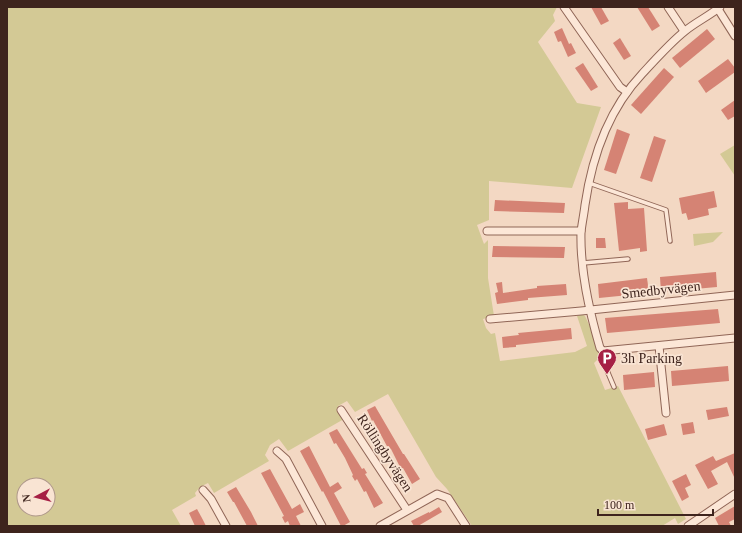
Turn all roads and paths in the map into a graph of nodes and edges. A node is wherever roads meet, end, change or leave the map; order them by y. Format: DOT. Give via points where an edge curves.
graph roads {
  1 [pos="564,7"];
  2 [pos="668,7"];
  3 [pos="719,8"];
  4 [pos="684,31"];
  5 [pos="735,36"];
  6 [pos="627,92"];
  7 [pos="588,182"];
  8 [pos="487,231"];
  9 [pos="581,231"];
  10 [pos="670,241"];
  11 [pos="628,259"];
  12 [pos="583,263"];
  13 [pos="735,295"];
  14 [pos="589,310"];
  15 [pos="490,319"];
  16 [pos="735,338"];
  17 [pos="659,346"];
  18 [pos="603,351"];
  19 [pos="614,387"];
  20 [pos="341,410"];
  21 [pos="666,413"];
  22 [pos="278,451"];
  23 [pos="203,490"];
  24 [pos="735,494"];
  25 [pos="407,510"];
  26 [pos="226,526"];
  27 [pos="322,526"];
  28 [pos="380,526"];
  29 [pos="466,526"];
  30 [pos="688,526"];
  1 -- 6 [label="street" via="620,87"];
  2 -- 4 [label="street"];
  3 -- 4 [label="street"];
  3 -- 5 [label="street"];
  4 -- 6 [label="street" via="641,74"];
  6 -- 7 [label="street" via="612,115 597,150"];
  7 -- 9 [label="street"];
  7 -- 10 [label="lane" via="666,210"];
  8 -- 9 [label="street"];
  9 -- 12 [label="street"];
  11 -- 12 [label="lane"];
  12 -- 14 [label="street"];
  13 -- 14 [label="street, Smedbyvägen"];
  14 -- 15 [label="street, Smedbyvägen"];
  14 -- 18 [label="street"];
  16 -- 17 [label="street"];
  17 -- 18 [label="street"];
  17 -- 21 [label="street"];
  18 -- 19 [label="lane" via="603,361"];
  20 -- 25 [label="street, Röllingbyvägen"];
  22 -- 27 [label="street" via="286,459"];
  23 -- 26 [label="street"];
  24 -- 30 [label="street"];
  25 -- 28 [label="street, Röllingbyvägen"];
  25 -- 29 [label="street, Röllingbyvägen" via="438,494 448,498"];
}
